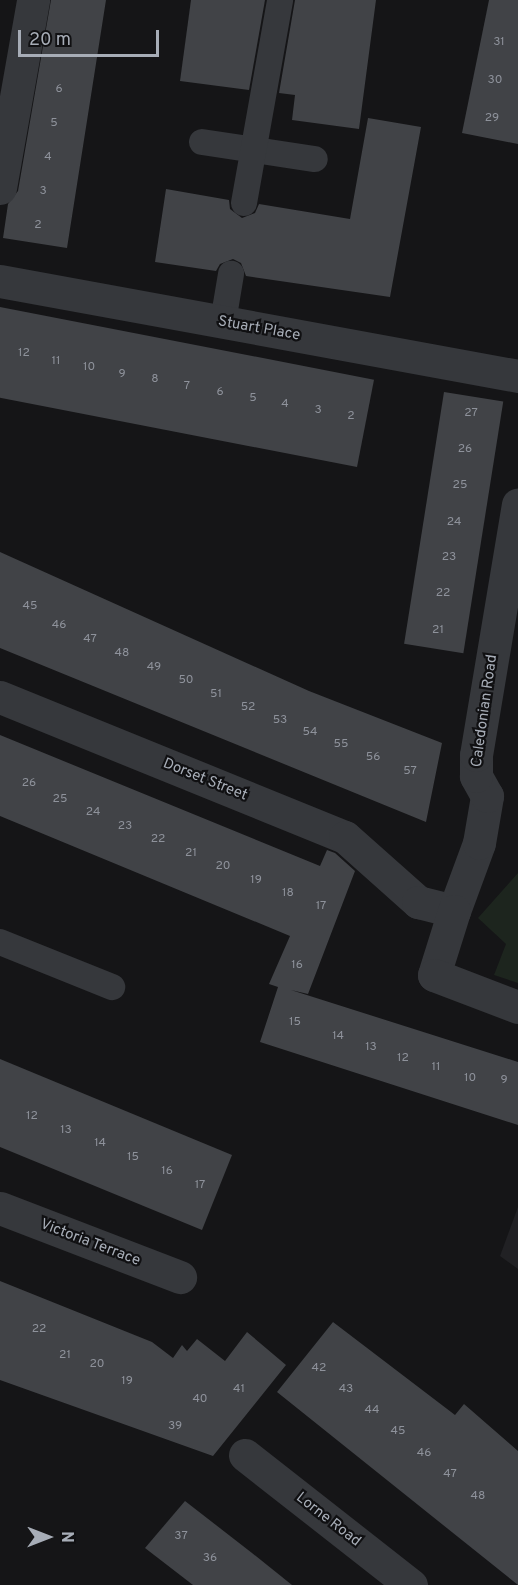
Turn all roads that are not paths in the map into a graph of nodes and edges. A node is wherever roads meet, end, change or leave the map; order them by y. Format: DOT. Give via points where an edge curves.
graph roads {
  1 [pos="33,0"];
  2 [pos="280,0"];
  3 [pos="202,142"];
  4 [pos="253,150"];
  5 [pos="315,159"];
  6 [pos="0,188"];
  7 [pos="244,203"];
  8 [pos="231,274"];
  9 [pos="0,281"];
  10 [pos="223,322"];
  11 [pos="518,376"];
  12 [pos="518,505"];
  13 [pos="0,697"];
  14 [pos="454,911"];
  15 [pos="0,942"];
  16 [pos="112,987"];
  17 [pos="518,1007"];
  18 [pos="0,1208"];
  19 [pos="180,1277"];
  20 [pos="246,1455"];
  21 [pos="411,1585"];
  1 -- 6 [label="street"];
  2 -- 4 [label="lane"];
  3 -- 4 [label="lane"];
  4 -- 5 [label="lane"];
  4 -- 7 [label="lane"];
  8 -- 10 [label="lane"];
  9 -- 10 [label="street, Stuart Place"];
  10 -- 11 [label="street, Stuart Place"];
  12 -- 14 [label="street, Caledonian Road" via="476,755 476,776 487,796 479,843"];
  13 -- 14 [label="street, Dorset Street" via="345,837 418,902"];
  14 -- 17 [label="street, Caledonian Road" via="434,975"];
  15 -- 16 [label="lane"];
  18 -- 19 [label="street, Victoria Terrace"];
  20 -- 21 [label="street, Lorne Road"];
}
